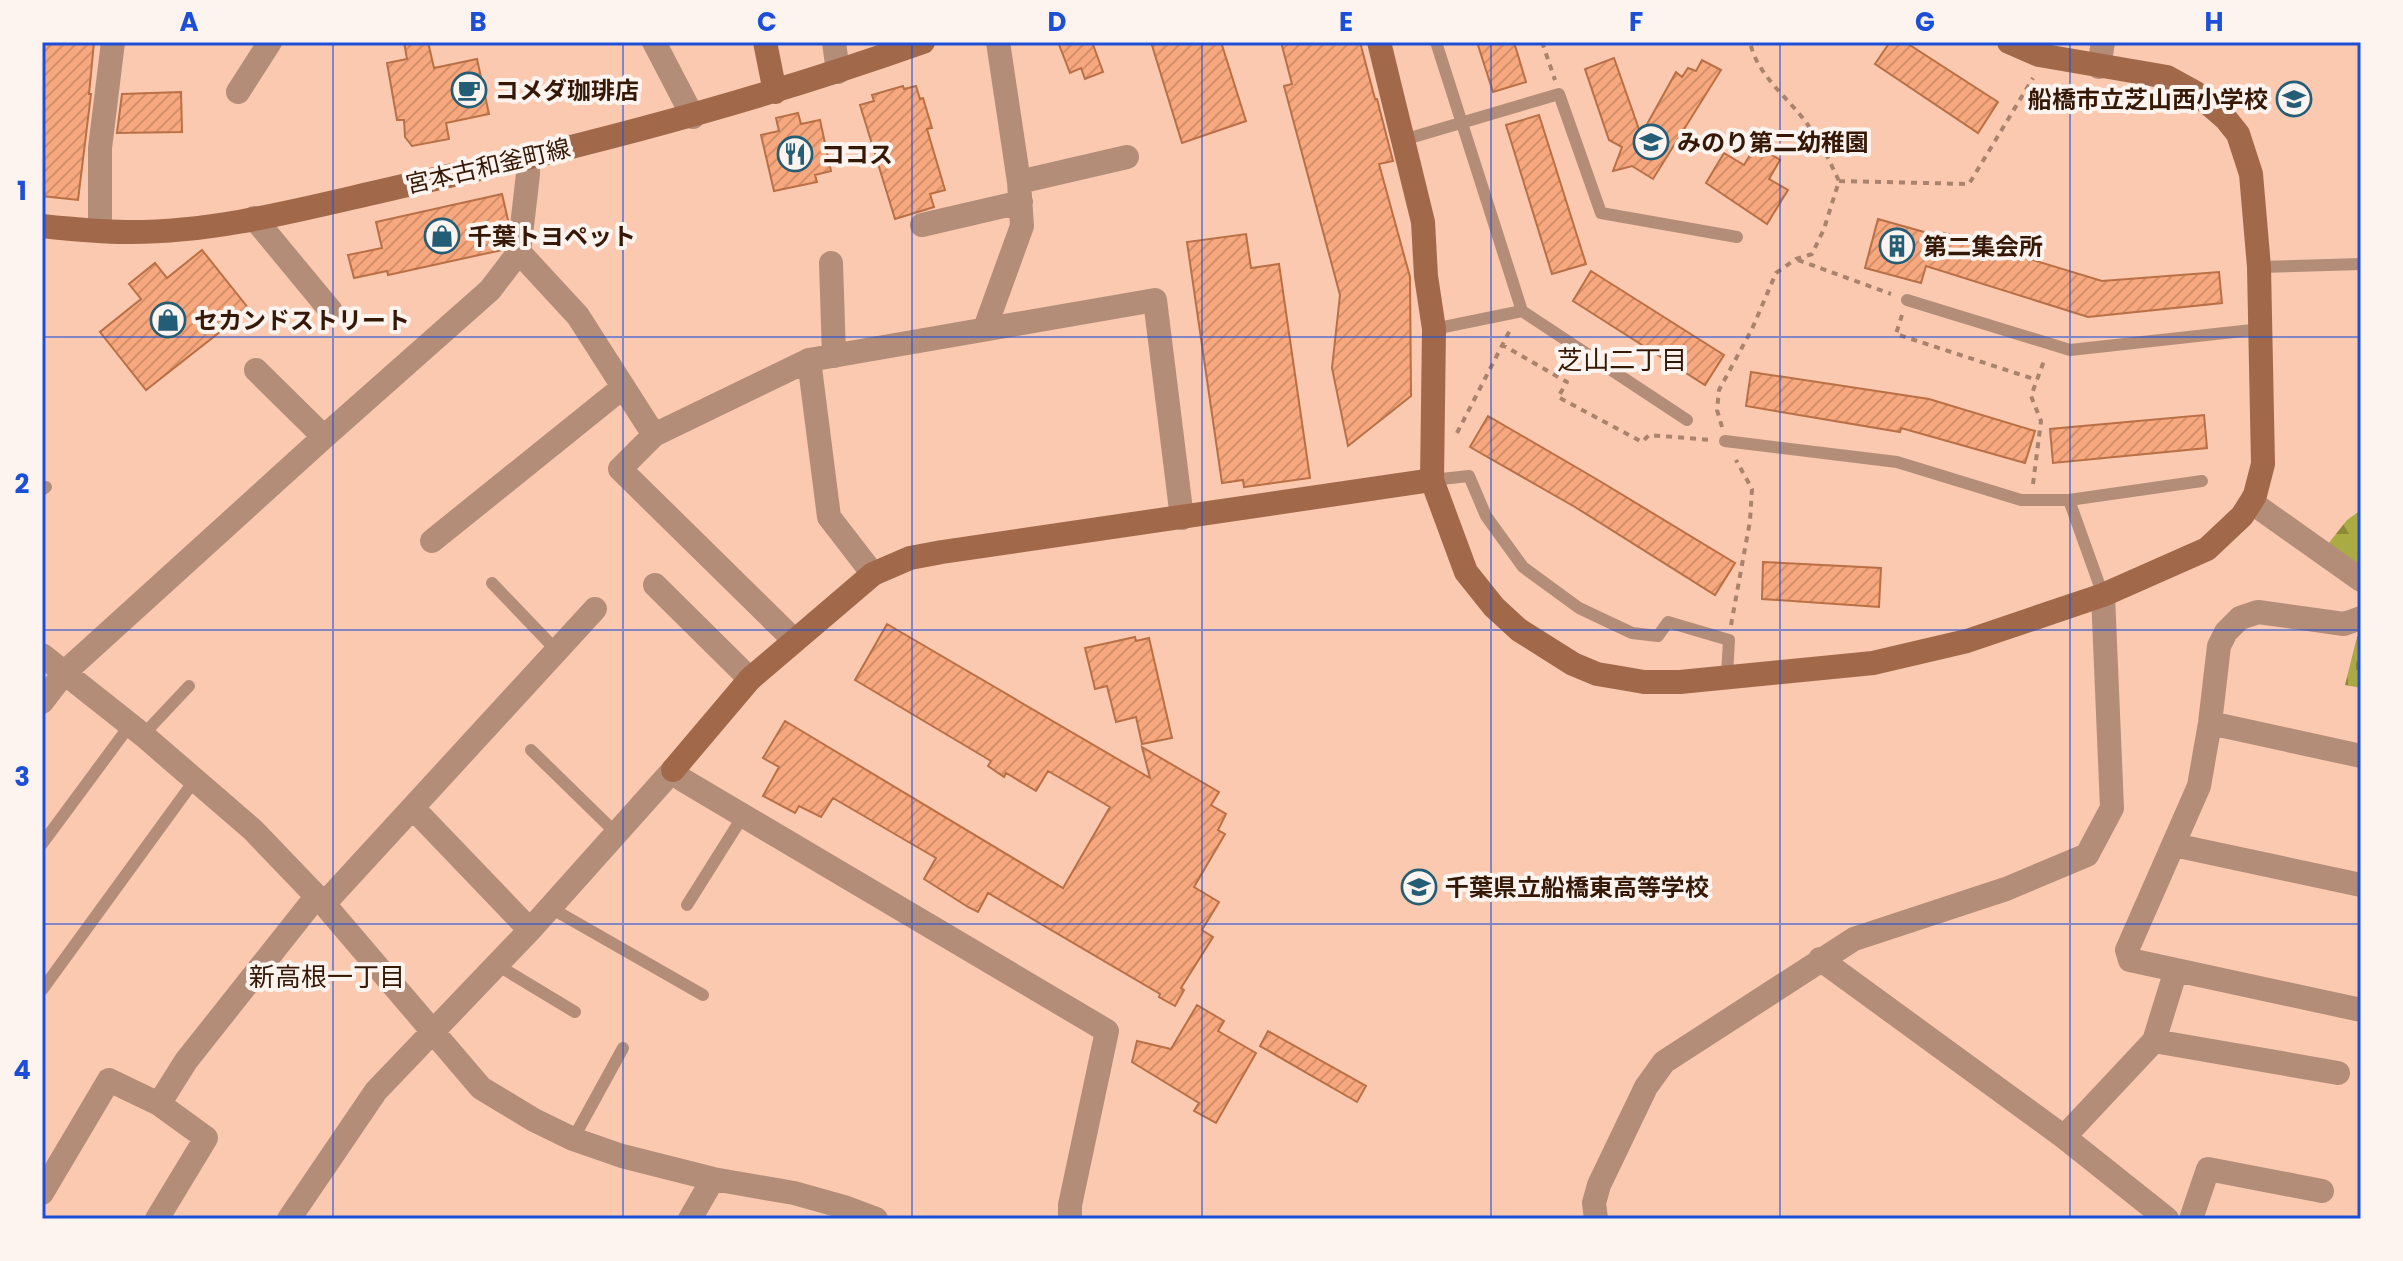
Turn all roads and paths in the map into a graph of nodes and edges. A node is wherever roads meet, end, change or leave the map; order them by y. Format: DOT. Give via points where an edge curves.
graph roads {
  1 [pos="113,42"];
  2 [pos="270,42"];
  3 [pos="654,42"];
  4 [pos="765,42"];
  5 [pos="834,42"];
  6 [pos="923,42"];
  7 [pos="998,42"];
  8 [pos="1379,42"];
  9 [pos="1436,42"];
  10 [pos="1542,42"];
  11 [pos="1750,42"];
  12 [pos="2009,42"];
  13 [pos="2103,42"];
  14 [pos="2099,67"];
  15 [pos="838,72"];
  16 [pos="2036,73"];
  17 [pos="238,92"];
  18 [pos="775,92"];
  19 [pos="1559,94"];
  20 [pos="693,117"];
  21 [pos="1462,124"];
  22 [pos="1403,140"];
  23 [pos="1127,157"];
  24 [pos="528,159"];
  25 [pos="1839,181"];
  26 [pos="1020,192"];
  27 [pos="254,218"];
  28 [pos="922,225"];
  29 [pos="42,226"];
  30 [pos="100,231"];
  31 [pos="1737,237"];
  32 [pos="519,252"];
  33 [pos="831,263"];
  34 [pos="2361,264"];
  35 [pos="2259,267"];
  36 [pos="1907,300"];
  37 [pos="331,311"];
  38 [pos="1522,311"];
  39 [pos="985,328"];
  40 [pos="1434,329"];
  41 [pos="2261,329"];
  42 [pos="1501,344"];
  43 [pos="2050,345"];
  44 [pos="834,356"];
  45 [pos="809,360"];
  46 [pos="256,370"];
  47 [pos="622,388"];
  48 [pos="1687,420"];
  49 [pos="654,435"];
  50 [pos="1456,436"];
  51 [pos="324,437"];
  52 [pos="1725,441"];
  53 [pos="1432,480"];
  54 [pos="2202,481"];
  55 [pos="2031,499"];
  56 [pos="2069,500"];
  57 [pos="2251,502"];
  58 [pos="1182,518"];
  59 [pos="432,541"];
  60 [pos="873,574"];
  61 [pos="2361,580"];
  62 [pos="492,583"];
  63 [pos="655,585"];
  64 [pos="2103,595"];
  65 [pos="595,609"];
  66 [pos="2361,618"];
  67 [pos="794,640"];
  68 [pos="1729,640"];
  69 [pos="557,651"];
  70 [pos="42,655"];
  71 [pos="65,672"];
  72 [pos="1727,676"];
  73 [pos="750,679"];
  74 [pos="189,686"];
  75 [pos="42,702"];
  76 [pos="2210,723"];
  77 [pos="136,730"];
  78 [pos="531,750"];
  79 [pos="2361,756"];
  80 [pos="673,770"];
  81 [pos="194,781"];
  82 [pos="413,808"];
  83 [pos="743,816"];
  84 [pos="617,834"];
  85 [pos="42,844"];
  86 [pos="2174,845"];
  87 [pos="2361,885"];
  88 [pos="320,900"];
  89 [pos="687,905"];
  90 [pos="549,907"];
  91 [pos="530,930"];
  92 [pos="1820,959"];
  93 [pos="497,965"];
  94 [pos="2176,970"];
  95 [pos="42,990"];
  96 [pos="703,995"];
  97 [pos="2361,1010"];
  98 [pos="575,1012"];
  99 [pos="433,1034"];
  100 [pos="2154,1041"];
  101 [pos="623,1048"];
  102 [pos="2338,1073"];
  103 [pos="159,1104"];
  104 [pos="2064,1137"];
  105 [pos="573,1139"];
  106 [pos="713,1179"];
  107 [pos="2322,1191"];
  108 [pos="42,1193"];
  109 [pos="157,1219"];
  110 [pos="289,1219"];
  111 [pos="690,1219"];
  112 [pos="876,1219"];
  113 [pos="1070,1219"];
  114 [pos="1596,1219"];
  115 [pos="2167,1219"];
  116 [pos="2191,1219"];
  1 -- 30 [label="street" via="100,148"];
  2 -- 17 [label="street"];
  3 -- 20 [label="street"];
  4 -- 18 [label="street"];
  5 -- 15 [label="street"];
  6 -- 15 [label="street, 宮本古和釜町線"];
  7 -- 26 [label="street"];
  8 -- 22 [label="street"];
  9 -- 21 [label="lane"];
  10 -- 19 [label="path"];
  11 -- 25 [label="path" via="1770,80 1821,142"];
  12 -- 14 [label="street" via="2039,55"];
  13 -- 14 [label="street"];
  14 -- 35 [label="street" via="2167,77 2196,93 2238,134 2251,174"];
  15 -- 18 [label="street, 宮本古和釜町線"];
  16 -- 25 [label="path" via="1969,184"];
  18 -- 20 [label="street, 宮本古和釜町線"];
  19 -- 21 [label="lane"];
  19 -- 31 [label="lane" via="1601,213"];
  20 -- 24 [label="street, 宮本古和釜町線"];
  21 -- 22 [label="lane"];
  21 -- 38 [label="lane"];
  22 -- 40 [label="street" via="1423,222"];
  23 -- 26 [label="street"];
  24 -- 27 [label="street, 宮本古和釜町線"];
  24 -- 32 [label="street"];
  25 -- 52 [label="path" via="1812,254 1776,273 1719,390 1717,410"];
  26 -- 28 [label="street"];
  26 -- 39 [label="street" via="1022,226"];
  27 -- 30 [label="street, 宮本古和釜町線" via="186,229"];
  27 -- 37 [label="street"];
  29 -- 30 [label="street, 宮本古和釜町線"];
  32 -- 47 [label="street" via="578,316"];
  32 -- 51 [label="street" via="490,290"];
  33 -- 44 [label="street"];
  34 -- 35 [label="lane"];
  35 -- 41 [label="street"];
  36 -- 43 [label="lane"];
  38 -- 40 [label="lane"];
  38 -- 42 [label="path"];
  38 -- 48 [label="lane"];
  39 -- 44 [label="street"];
  39 -- 58 [label="street" via="1155,300"];
  40 -- 53 [label="street"];
  41 -- 43 [label="lane" via="2070,350"];
  41 -- 57 [label="street" via="2263,464"];
  42 -- 50 [label="path"];
  42 -- 52 [label="path" via="1567,382 1558,397 1642,442 1649,435"];
  43 -- 55 [label="path" via="2031,396 2041,421"];
  44 -- 45 [label="street"];
  45 -- 49 [label="street"];
  45 -- 60 [label="street" via="829,517"];
  46 -- 51 [label="street"];
  47 -- 49 [label="street"];
  47 -- 59 [label="street"];
  49 -- 67 [label="street" via="620,469"];
  51 -- 71 [label="street"];
  52 -- 55 [label="lane" via="1897,462"];
  52 -- 68 [label="path" via="1752,489"];
  53 -- 58 [label="street"];
  53 -- 68 [label="lane" via="1469,476 1486,516 1523,567 1579,608 1632,633 1658,636 1668,622"];
  53 -- 72 [label="street" via="1466,572 1519,630 1597,674 1644,682"];
  54 -- 56 [label="lane"];
  55 -- 56 [label="lane"];
  56 -- 64 [label="lane"];
  57 -- 61 [label="street"];
  57 -- 64 [label="street" via="2207,549"];
  58 -- 60 [label="street" via="942,552 910,558"];
  60 -- 67 [label="street"];
  62 -- 69 [label="lane"];
  63 -- 73 [label="street"];
  64 -- 72 [label="street" via="1982,637 1907,656"];
  64 -- 92 [label="street" via="2112,808 2087,855 2006,889 1854,939"];
  65 -- 69 [label="street"];
  66 -- 76 [label="street" via="2344,624 2258,612 2240,618 2219,646"];
  67 -- 73 [label="street"];
  68 -- 72 [label="lane"];
  69 -- 82 [label="street"];
  70 -- 71 [label="street"];
  71 -- 75 [label="street"];
  71 -- 77 [label="street"];
  73 -- 80 [label="street"];
  74 -- 77 [label="lane"];
  76 -- 79 [label="street"];
  76 -- 86 [label="street" via="2199,786"];
  77 -- 81 [label="street"];
  77 -- 85 [label="lane"];
  78 -- 84 [label="lane"];
  80 -- 83 [label="street"];
  80 -- 84 [label="street"];
  81 -- 88 [label="street" via="253,830"];
  81 -- 95 [label="lane"];
  82 -- 88 [label="street"];
  82 -- 91 [label="street"];
  83 -- 89 [label="lane"];
  83 -- 113 [label="street" via="1107,1031"];
  84 -- 90 [label="street"];
  86 -- 87 [label="street"];
  86 -- 94 [label="street" via="2127,950 2130,960"];
  88 -- 99 [label="street"];
  88 -- 103 [label="street" via="186,1061"];
  90 -- 91 [label="street"];
  90 -- 96 [label="lane"];
  91 -- 93 [label="street"];
  92 -- 104 [label="street"];
  92 -- 114 [label="street" via="1664,1062 1646,1087 1599,1185"];
  93 -- 98 [label="lane"];
  93 -- 99 [label="street"];
  94 -- 97 [label="street"];
  94 -- 100 [label="street"];
  99 -- 105 [label="street" via="481,1088"];
  99 -- 110 [label="street" via="376,1091"];
  100 -- 102 [label="street"];
  100 -- 104 [label="street"];
  101 -- 105 [label="lane"];
  103 -- 108 [label="street" via="109,1080"];
  103 -- 109 [label="street" via="206,1138"];
  104 -- 115 [label="street"];
  105 -- 106 [label="street"];
  106 -- 111 [label="street"];
  106 -- 112 [label="street" via="794,1193"];
  107 -- 116 [label="street" via="2208,1169"];
}
